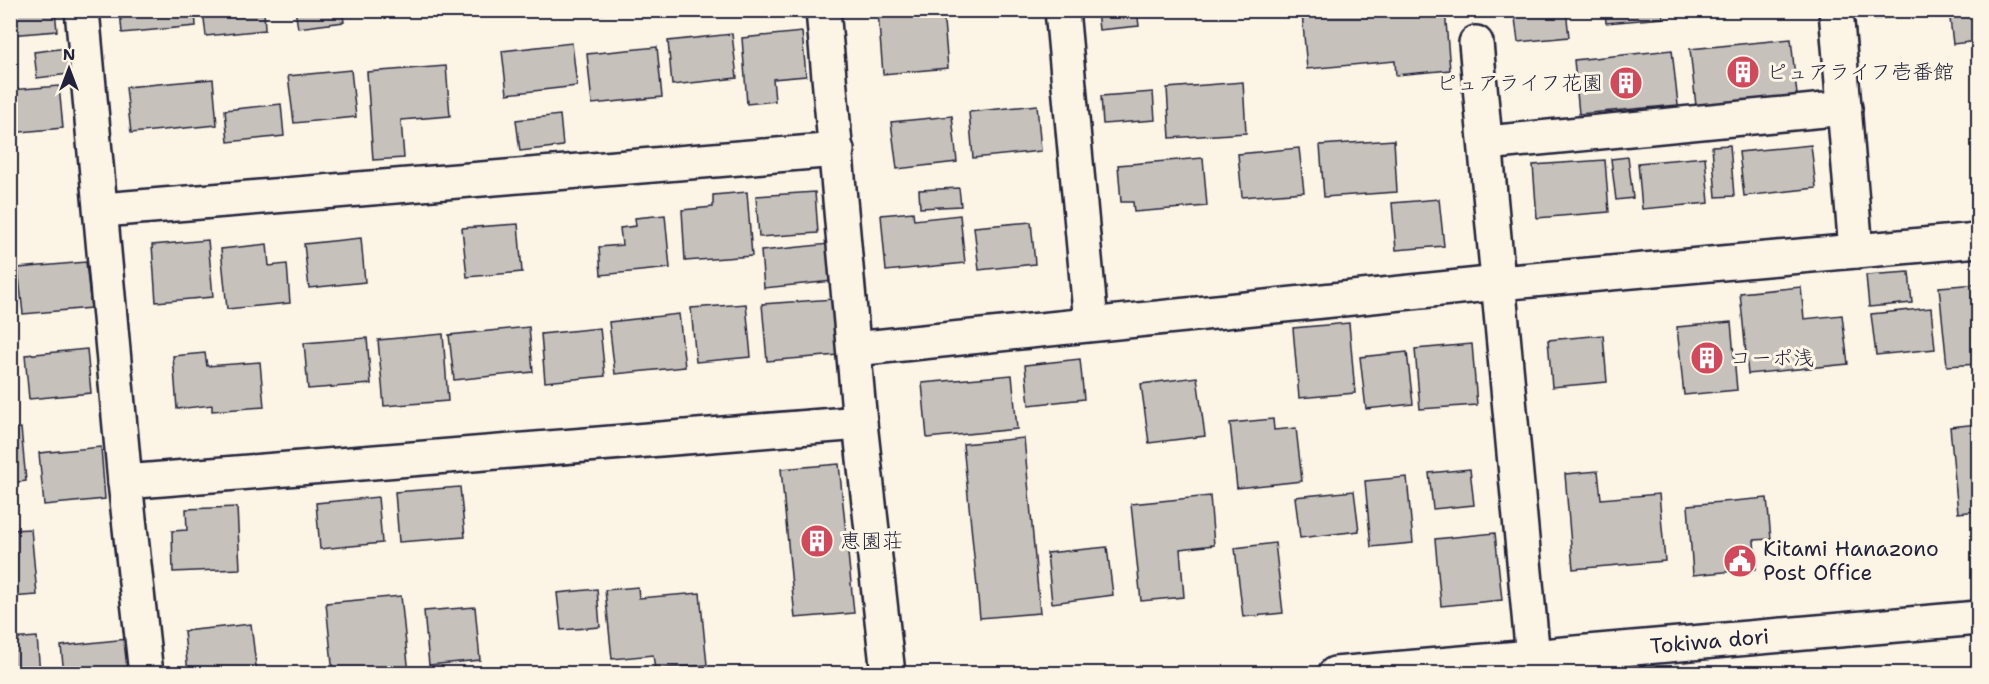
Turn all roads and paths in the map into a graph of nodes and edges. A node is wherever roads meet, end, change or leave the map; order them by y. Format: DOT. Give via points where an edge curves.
graph roads {
  1 [pos="82,10"];
  2 [pos="824,10"];
  3 [pos="1062,10"];
  4 [pos="1836,10"];
  5 [pos="1476,43"];
  6 [pos="1845,108"];
  7 [pos="1487,143"];
  8 [pos="837,150"];
  9 [pos="102,210"];
  10 [pos="1978,240"];
  11 [pos="1856,251"];
  12 [pos="1499,283"];
  13 [pos="1091,323"];
  14 [pos="854,349"];
  15 [pos="860,423"];
  16 [pos="125,482"];
  17 [pos="1978,618"];
  18 [pos="1533,658"];
  19 [pos="1391,671"];
  20 [pos="146,674"];
  21 [pos="888,674"];
  22 [pos="1335,674"];
  1 -- 9 [label="street"];
  2 -- 8 [label="street"];
  3 -- 13 [label="street"];
  4 -- 6 [label="street"];
  5 -- 7 [label="street"];
  6 -- 7 [label="street"];
  6 -- 11 [label="street"];
  7 -- 12 [label="street"];
  8 -- 9 [label="street"];
  8 -- 14 [label="street"];
  9 -- 16 [label="street"];
  10 -- 11 [label="street"];
  11 -- 12 [label="street"];
  12 -- 13 [label="street"];
  12 -- 18 [label="street"];
  13 -- 14 [label="street"];
  14 -- 15 [label="street"];
  15 -- 16 [label="street"];
  15 -- 21 [label="street"];
  16 -- 20 [label="street"];
  17 -- 18 [label="street, Tokiwa dori"];
  18 -- 19 [label="street, Tokiwa dori"];
  19 -- 22 [label="street, Tokiwa dori"];
}
